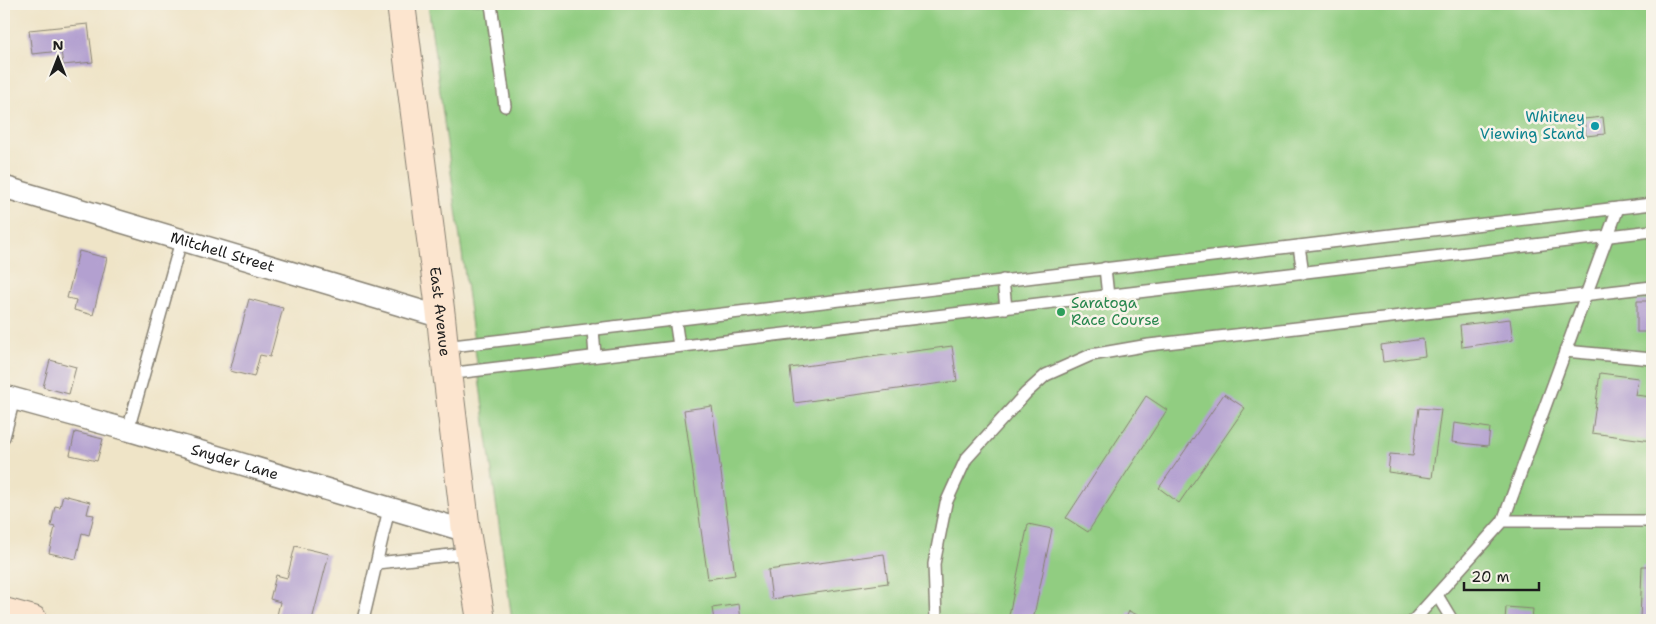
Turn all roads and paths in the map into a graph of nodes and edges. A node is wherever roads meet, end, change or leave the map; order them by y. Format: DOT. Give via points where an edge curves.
graph roads {
  1 [pos="401,4"];
  2 [pos="491,4"];
  3 [pos="505,106"];
  4 [pos="4,187"];
  5 [pos="1652,204"];
  6 [pos="1618,208"];
  7 [pos="1652,231"];
  8 [pos="1608,236"];
  9 [pos="180,241"];
  10 [pos="1299,246"];
  11 [pos="1105,268"];
  12 [pos="1303,272"];
  13 [pos="1003,280"];
  14 [pos="1652,287"];
  15 [pos="1586,294"];
  16 [pos="1108,296"];
  17 [pos="1006,308"];
  18 [pos="441,317"];
  19 [pos="675,319"];
  20 [pos="593,329"];
  21 [pos="679,346"];
  22 [pos="444,347"];
  23 [pos="1565,351"];
  24 [pos="595,356"];
  25 [pos="1652,359"];
  26 [pos="447,374"];
  27 [pos="9,397"];
  28 [pos="128,430"];
  29 [pos="4,437"];
  30 [pos="389,509"];
  31 [pos="1503,521"];
  32 [pos="1652,521"];
  33 [pos="468,542"];
  34 [pos="377,563"];
  35 [pos="1437,595"];
  36 [pos="4,612"];
  37 [pos="33,620"];
  38 [pos="363,620"];
  39 [pos="480,620"];
  40 [pos="936,620"];
  41 [pos="1414,620"];
  42 [pos="1452,620"];
  1 -- 18 [label="street, East Avenue"];
  2 -- 3 [label="lane"];
  4 -- 9 [label="street, Mitchell Street"];
  5 -- 6 [label="lane"];
  6 -- 8 [label="lane"];
  6 -- 10 [label="lane"];
  7 -- 8 [label="lane"];
  8 -- 12 [label="lane"];
  8 -- 15 [label="lane"];
  9 -- 18 [label="street, Mitchell Street"];
  9 -- 28 [label="lane"];
  10 -- 11 [label="lane"];
  10 -- 12 [label="lane"];
  11 -- 13 [label="lane"];
  11 -- 16 [label="lane"];
  12 -- 16 [label="lane"];
  13 -- 17 [label="lane"];
  13 -- 19 [label="lane"];
  14 -- 15 [label="lane"];
  15 -- 23 [label="lane"];
  15 -- 40 [label="lane" via="1150,345 1090,355 1046,375 966,459 946,503 934,564"];
  16 -- 17 [label="lane"];
  17 -- 21 [label="lane"];
  18 -- 22 [label="street, East Avenue"];
  19 -- 20 [label="lane"];
  19 -- 21 [label="lane"];
  20 -- 22 [label="lane"];
  20 -- 24 [label="lane"];
  21 -- 24 [label="lane"];
  22 -- 26 [label="street, East Avenue"];
  23 -- 25 [label="lane"];
  23 -- 31 [label="lane"];
  24 -- 26 [label="lane"];
  26 -- 33 [label="street, East Avenue"];
  27 -- 28 [label="street, Snyder Lane"];
  27 -- 29 [label="lane"];
  28 -- 30 [label="street, Snyder Lane"];
  30 -- 33 [label="street, Snyder Lane"];
  30 -- 34 [label="lane"];
  31 -- 32 [label="lane"];
  31 -- 35 [label="lane"];
  33 -- 34 [label="lane"];
  33 -- 39 [label="street, East Avenue"];
  34 -- 38 [label="lane"];
  35 -- 41 [label="lane"];
  35 -- 42 [label="lane"];
  36 -- 37 [label="street"];
}
